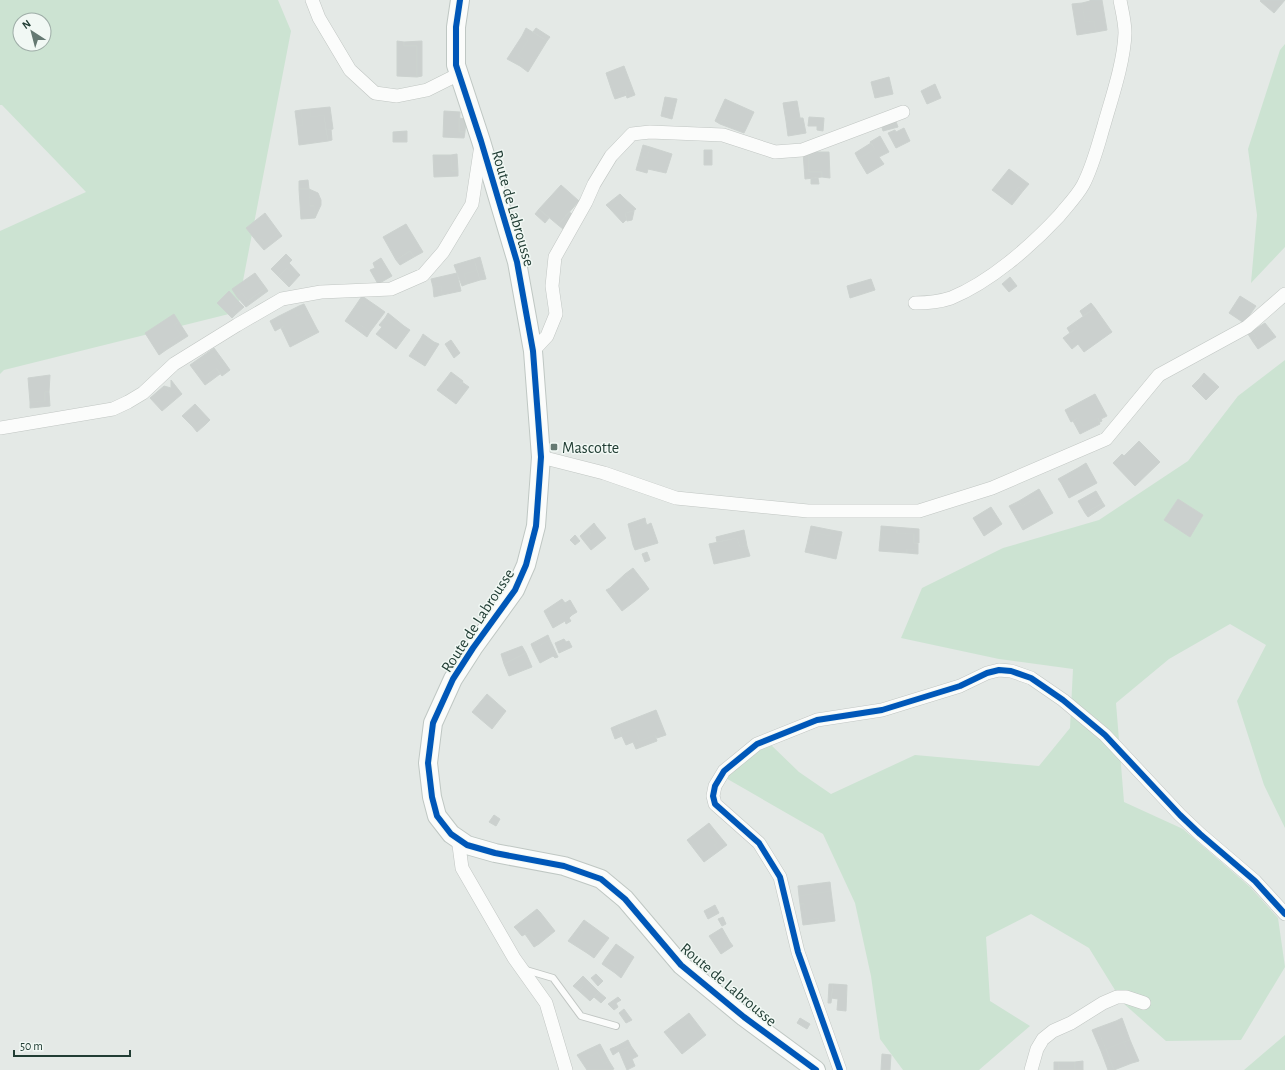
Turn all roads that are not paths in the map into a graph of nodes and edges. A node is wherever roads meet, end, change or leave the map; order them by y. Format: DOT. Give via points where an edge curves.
graph roads {
  1 [pos="312,0"];
  2 [pos="460,0"];
  3 [pos="1120,0"];
  4 [pos="459,74"];
  5 [pos="903,112"];
  6 [pos="481,141"];
  7 [pos="1285,294"];
  8 [pos="915,303"];
  9 [pos="533,351"];
  10 [pos="0,428"];
  11 [pos="541,457"];
  12 [pos="458,838"];
  13 [pos="1285,914"];
  14 [pos="522,969"];
  15 [pos="1144,1003"];
  16 [pos="616,1026"];
  17 [pos="566,1070"];
  18 [pos="816,1070"];
  19 [pos="840,1070"];
  20 [pos="1031,1070"];
  1 -- 4 [label="street" via="319,18 350,70 375,93 397,96 427,90"];
  2 -- 4 [label="street, Route de Labrousse" via="456,27 456,65"];
  3 -- 8 [label="street" via="1125,31 1124,48 1092,162 1082,186 1045,230 1004,266 969,290 950,298"];
  4 -- 6 [label="street, Route de Labrousse"];
  5 -- 9 [label="street" via="802,150 782,152 723,135 650,132 632,134 604,167 555,257 552,286 556,314 547,336"];
  6 -- 9 [label="street, Route de Labrousse" via="517,262"];
  6 -- 10 [label="street" via="472,204 443,252 423,275 391,289 321,292 282,299 174,364 143,393 128,402 113,408"];
  7 -- 11 [label="street" via="1247,327 1159,375 1106,439 992,488 919,511 808,511 676,498 604,473"];
  9 -- 11 [label="street, Route de Labrousse"];
  11 -- 12 [label="street, Route de Labrousse" via="536,526 526,566 515,590 453,679 433,722 428,763 432,797 437,816 451,834"];
  12 -- 14 [label="street" via="462,868"];
  12 -- 18 [label="street, Route de Labrousse" via="467,845 495,853 564,866 601,878 625,899 681,965 744,1017"];
  13 -- 19 [label="street" via="1255,881 1180,815 1105,735 1063,700 1031,678 1012,671 999,670 960,686 882,710 817,720 757,744 724,770 715,786 713,796 715,804 759,843 780,877 798,952"];
  14 -- 16 [label="lane" via="553,978 581,1016"];
  14 -- 17 [label="street" via="546,1003"];
  15 -- 20 [label="street" via="1117,996 1071,1023 1053,1030 1037,1049"];
}
